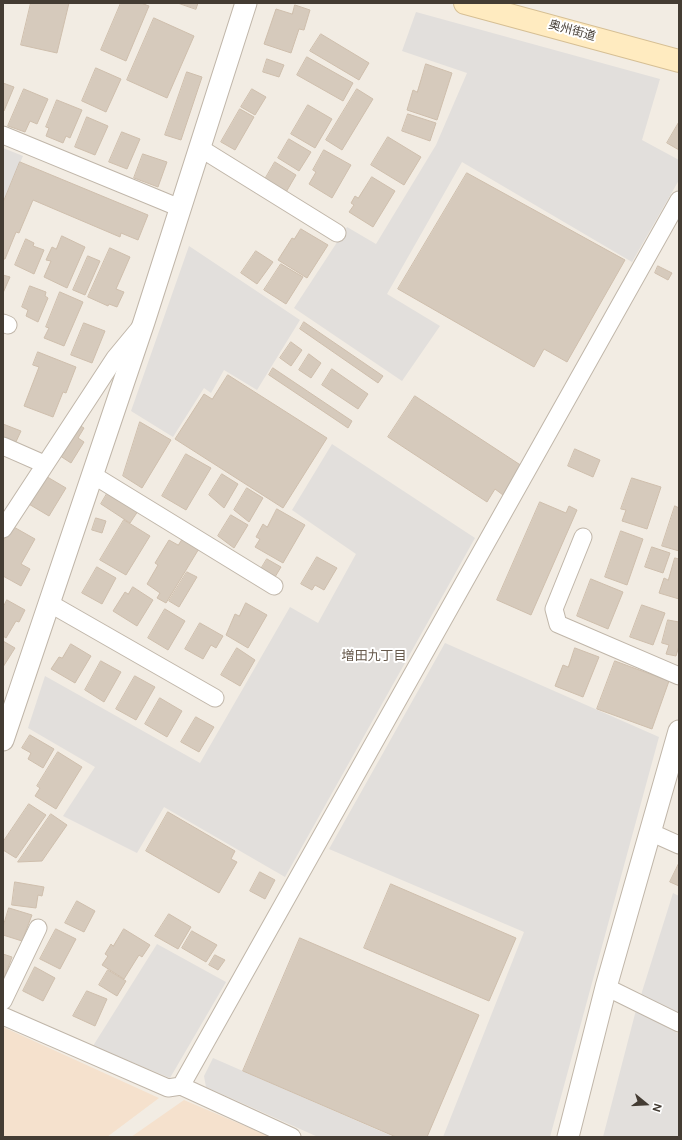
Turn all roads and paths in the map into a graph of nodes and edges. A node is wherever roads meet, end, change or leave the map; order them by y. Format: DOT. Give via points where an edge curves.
graph roads {
  1 [pos="246,3"];
  2 [pos="465,3"];
  3 [pos="679,61"];
  4 [pos="3,135"];
  5 [pos="200,148"];
  6 [pos="679,200"];
  7 [pos="180,208"];
  8 [pos="337,233"];
  9 [pos="144,322"];
  10 [pos="3,446"];
  11 [pos="44,464"];
  12 [pos="93,475"];
  13 [pos="3,529"];
  14 [pos="583,537"];
  15 [pos="274,586"];
  16 [pos="49,603"];
  17 [pos="679,676"];
  18 [pos="215,698"];
  19 [pos="679,731"];
  20 [pos="3,740"];
  21 [pos="650,832"];
  22 [pos="679,844"];
  23 [pos="38,928"];
  24 [pos="606,987"];
  25 [pos="3,1001"];
  26 [pos="3,1016"];
  27 [pos="679,1023"];
  28 [pos="181,1086"];
  29 [pos="292,1137"];
  30 [pos="568,1137"];
  1 -- 5 [label="street"];
  2 -- 3 [label="main road, 奥州街道"];
  4 -- 7 [label="street"];
  5 -- 7 [label="street"];
  5 -- 8 [label="street"];
  6 -- 28 [label="street"];
  7 -- 9 [label="street"];
  9 -- 11 [label="street" via="115,358"];
  9 -- 12 [label="street"];
  10 -- 11 [label="street"];
  11 -- 13 [label="street"];
  12 -- 15 [label="street"];
  12 -- 16 [label="street"];
  14 -- 17 [label="street" via="554,609 558,624"];
  16 -- 18 [label="street"];
  16 -- 20 [label="street"];
  19 -- 21 [label="street"];
  21 -- 22 [label="street"];
  21 -- 24 [label="street"];
  23 -- 25 [label="street"];
  24 -- 27 [label="street"];
  24 -- 30 [label="street"];
  26 -- 28 [label="street" via="168,1088"];
  28 -- 29 [label="street"];
}
